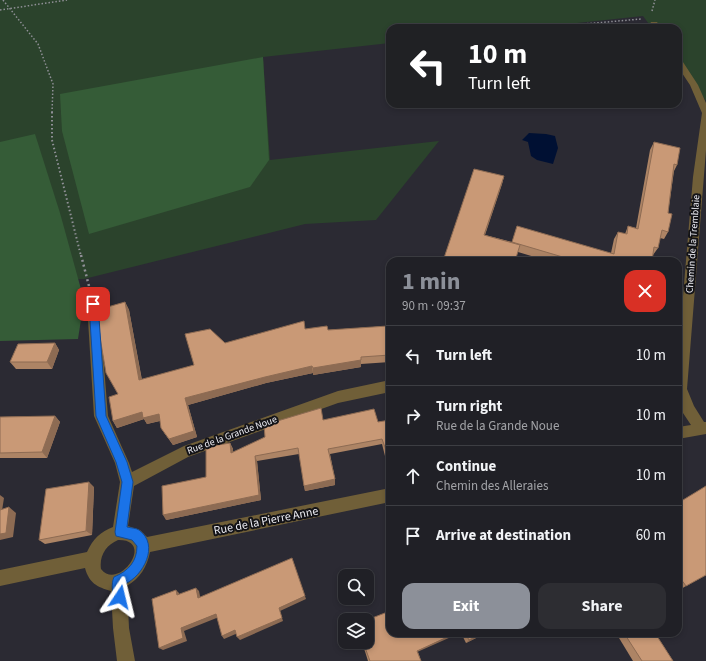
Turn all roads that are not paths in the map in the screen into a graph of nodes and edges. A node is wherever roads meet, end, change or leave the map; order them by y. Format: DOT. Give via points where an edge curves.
graph roads {
  1 [pos="682,67"];
  2 [pos="93,304"];
  3 [pos="682,337"];
  4 [pos="386,387"];
  5 [pos="682,394"];
  6 [pos="704,428"];
  7 [pos="682,432"];
  8 [pos="128,482"];
  9 [pos="386,496"];
  10 [pos="120,532"];
  11 [pos="142,546"];
  12 [pos="92,559"];
  13 [pos="0,578"];
  14 [pos="119,581"];
  15 [pos="126,661"];
  1 -- 3 [label="street, Chemin de la Tremblaie" via="694,85 706,113"];
  2 -- 8 [label="street" via="101,416 122,462"];
  4 -- 8 [label="street, Rue de la Grande Noue" via="338,397 184,452"];
  5 -- 6 [label="street, Chemin de la Tremblaie" via="688,410"];
  6 -- 7 [label="street"];
  8 -- 10 [label="street"];
  9 -- 11 [label="street, Rue de la Pierre Anne"];
  10 -- 11 [label="street" via="135,534"];
  10 -- 12 [label="street" via="105,538"];
  11 -- 14 [label="street" via="140,563 127,577"];
  12 -- 13 [label="street"];
  12 -- 14 [label="street" via="96,575 102,580"];
  14 -- 15 [label="street" via="121,628"];
}
